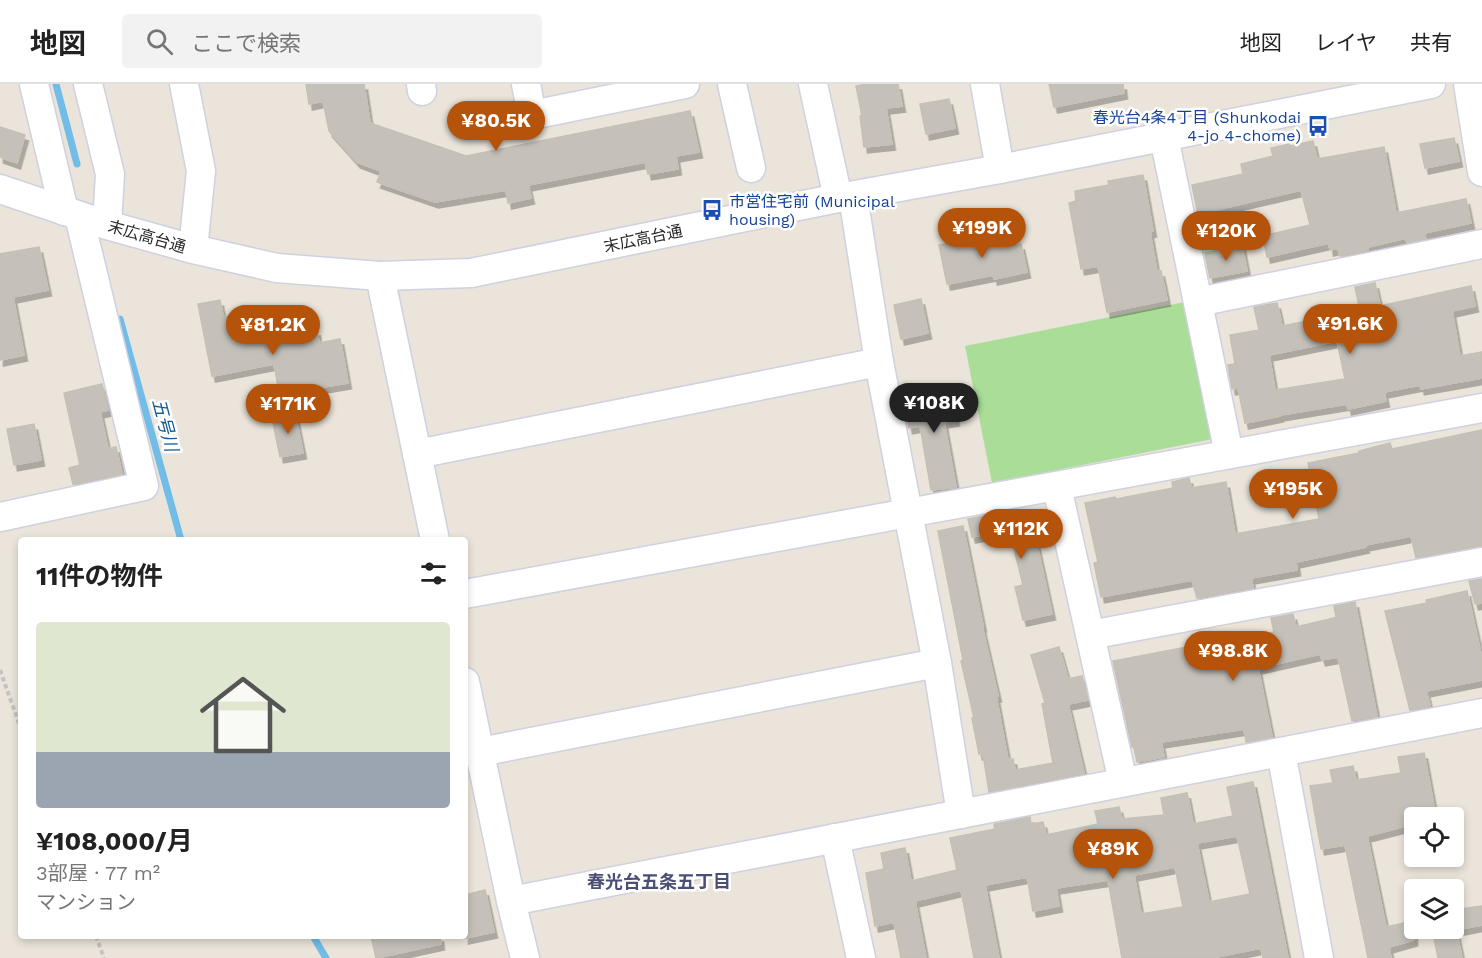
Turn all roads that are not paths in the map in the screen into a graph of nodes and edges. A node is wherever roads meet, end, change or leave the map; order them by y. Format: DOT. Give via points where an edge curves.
graph roads {
  1 [pos="34,84"];
  2 [pos="88,84"];
  3 [pos="184,84"];
  4 [pos="526,84"];
  5 [pos="685,84"];
  6 [pos="732,84"];
  7 [pos="813,84"];
  8 [pos="985,84"];
  9 [pos="1431,84"];
  10 [pos="1467,84"];
  11 [pos="1164,137"];
  12 [pos="751,168"];
  13 [pos="1000,170"];
  14 [pos="1482,172"];
  15 [pos="0,189"];
  16 [pos="845,197"];
  17 [pos="71,214"];
  18 [pos="107,225"];
  19 [pos="1482,244"];
  20 [pos="193,249"];
  21 [pos="380,276"];
  22 [pos="1198,302"];
  23 [pos="879,362"];
  24 [pos="1482,408"];
  25 [pos="1229,453"];
  26 [pos="417,454"];
  27 [pos="1057,487"];
  28 [pos="908,514"];
  29 [pos="0,517"];
  30 [pos="434,537"];
  31 [pos="1482,562"];
  32 [pos="468,593"];
  33 [pos="1090,635"];
  34 [pos="937,663"];
  35 [pos="468,695"];
  36 [pos="1482,713"];
  37 [pos="480,752"];
  38 [pos="1281,752"];
  39 [pos="1123,782"];
  40 [pos="961,814"];
  41 [pos="835,838"];
  42 [pos="511,902"];
  43 [pos="525,958"];
  44 [pos="861,958"];
  45 [pos="1319,958"];
  1 -- 17 [label="street"];
  2 -- 18 [label="street" via="110,174"];
  3 -- 20 [label="street" via="201,171"];
  4 -- 5 [label="street" via="532,115"];
  6 -- 12 [label="street"];
  7 -- 16 [label="street"];
  8 -- 13 [label="street"];
  9 -- 11 [label="street, 末広高台通"];
  10 -- 14 [label="street"];
  11 -- 13 [label="street, 末広高台通"];
  11 -- 22 [label="street"];
  13 -- 16 [label="street, 末広高台通"];
  15 -- 17 [label="street, 末広高台通"];
  16 -- 21 [label="street, 末広高台通" via="471,273"];
  16 -- 23 [label="street"];
  17 -- 18 [label="street, 末広高台通"];
  17 -- 29 [label="street" via="144,486"];
  18 -- 20 [label="street, 末広高台通"];
  19 -- 22 [label="street"];
  20 -- 21 [label="street, 末広高台通" via="277,268"];
  21 -- 26 [label="street"];
  22 -- 25 [label="street"];
  23 -- 26 [label="street"];
  23 -- 28 [label="street"];
  24 -- 25 [label="street"];
  25 -- 27 [label="street"];
  26 -- 30 [label="street"];
  27 -- 28 [label="street"];
  27 -- 33 [label="street"];
  28 -- 32 [label="street"];
  28 -- 34 [label="street"];
  31 -- 33 [label="street"];
  33 -- 39 [label="street"];
  34 -- 37 [label="street"];
  34 -- 40 [label="street"];
  35 -- 37 [label="street"];
  36 -- 38 [label="street"];
  37 -- 42 [label="street"];
  38 -- 39 [label="street"];
  38 -- 45 [label="street"];
  39 -- 40 [label="street"];
  40 -- 41 [label="street"];
  41 -- 42 [label="street"];
  41 -- 44 [label="street"];
  42 -- 43 [label="street"];
}
